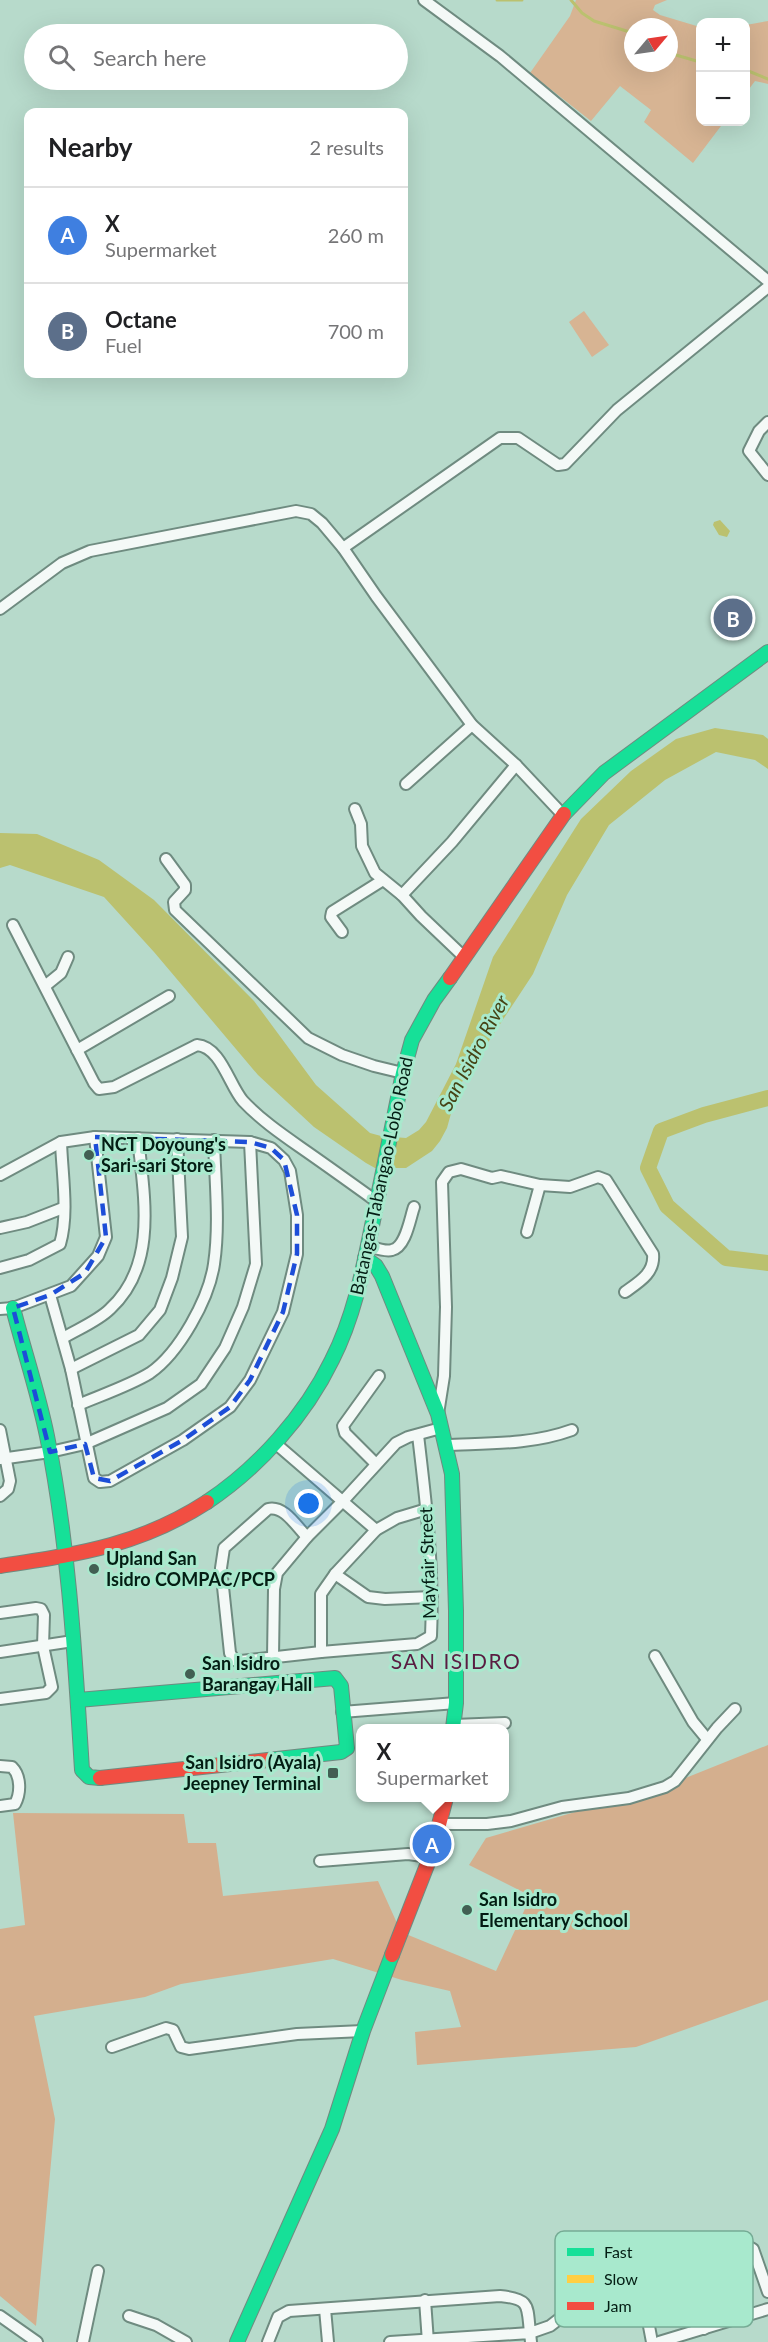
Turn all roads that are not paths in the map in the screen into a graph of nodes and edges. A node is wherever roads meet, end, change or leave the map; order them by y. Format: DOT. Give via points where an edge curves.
graph roads {
  1 [pos="424,0"];
  2 [pos="768,281"];
  3 [pos="768,287"];
  4 [pos="768,422"];
  5 [pos="768,475"];
  6 [pos="343,548"];
  7 [pos="0,609"];
  8 [pos="768,652"];
  9 [pos="472,725"];
  10 [pos="516,765"];
  11 [pos="406,784"];
  12 [pos="355,809"];
  13 [pos="563,815"];
  14 [pos="166,859"];
  15 [pos="384,879"];
  16 [pos="402,895"];
  17 [pos="13,925"];
  18 [pos="342,932"];
  19 [pos="463,956"];
  20 [pos="68,957"];
  21 [pos="45,986"];
  22 [pos="170,996"];
  23 [pos="77,1050"];
  24 [pos="403,1073"];
  25 [pos="95,1137"];
  26 [pos="138,1138"];
  27 [pos="177,1140"];
  28 [pos="214,1140"];
  29 [pos="61,1142"];
  30 [pos="250,1142"];
  31 [pos="0,1175"];
  32 [pos="540,1185"];
  33 [pos="376,1201"];
  34 [pos="414,1207"];
  35 [pos="63,1208"];
  36 [pos="0,1228"];
  37 [pos="527,1232"];
  38 [pos="366,1252"];
  39 [pos="0,1268"];
  40 [pos="625,1292"];
  41 [pos="50,1295"];
  42 [pos="6,1309"];
  43 [pos="63,1338"];
  44 [pos="71,1369"];
  45 [pos="379,1376"];
  46 [pos="78,1405"];
  47 [pos="440,1421"];
  48 [pos="0,1430"];
  49 [pos="572,1430"];
  50 [pos="418,1435"];
  51 [pos="85,1443"];
  52 [pos="275,1443"];
  53 [pos="445,1445"];
  54 [pos="50,1452"];
  55 [pos="2,1459"];
  56 [pos="376,1464"];
  57 [pos="0,1496"];
  58 [pos="342,1502"];
  59 [pos="427,1509"];
  60 [pos="376,1530"];
  61 [pos="307,1537"];
  62 [pos="65,1556"];
  63 [pos="0,1566"];
  64 [pos="335,1574"];
  65 [pos="432,1597"];
  66 [pos="0,1613"];
  67 [pos="73,1641"];
  68 [pos="43,1646"];
  69 [pos="0,1652"];
  70 [pos="321,1652"];
  71 [pos="655,1656"];
  72 [pos="273,1657"];
  73 [pos="0,1699"];
  74 [pos="78,1700"];
  75 [pos="456,1702"];
  76 [pos="735,1709"];
  77 [pos="342,1712"];
  78 [pos="505,1723"];
  79 [pos="454,1724"];
  80 [pos="492,1724"];
  81 [pos="707,1739"];
  82 [pos="0,1766"];
  83 [pos="445,1802"];
  84 [pos="0,1806"];
  85 [pos="440,1824"];
  86 [pos="430,1857"];
  87 [pos="320,1861"];
  88 [pos="363,2031"];
  89 [pos="112,2047"];
  90 [pos="753,2249"];
  91 [pos="98,2271"];
  92 [pos="768,2292"];
  93 [pos="425,2300"];
  94 [pos="325,2309"];
  95 [pos="768,2309"];
  96 [pos="753,2313"];
  97 [pos="0,2316"];
  98 [pos="129,2316"];
  99 [pos="555,2322"];
  100 [pos="649,2327"];
  101 [pos="710,2327"];
  102 [pos="704,2329"];
  103 [pos="530,2338"];
  104 [pos="428,2341"];
  105 [pos="37,2342"];
  106 [pos="83,2342"];
  107 [pos="186,2342"];
  108 [pos="237,2342"];
  109 [pos="268,2342"];
  110 [pos="328,2342"];
  111 [pos="390,2342"];
  112 [pos="652,2342"];
  113 [pos="658,2342"];
  1 -- 2 [label="street" via="500,56"];
  3 -- 6 [label="street" via="617,411 565,464 558,465 519,438 500,438"];
  4 -- 5 [label="street" via="749,451"];
  6 -- 7 [label="street" via="311,513 296,511 108,546 73,557"];
  6 -- 9 [label="street"];
  8 -- 13 [label="street, Batangas-Tabangao-Lobo Road" via="604,773"];
  9 -- 10 [label="street"];
  9 -- 11 [label="street"];
  10 -- 13 [label="street"];
  10 -- 16 [label="street"];
  12 -- 15 [label="street" via="365,855 375,873"];
  13 -- 19 [label="street, Batangas-Tabangao-Lobo Road"];
  14 -- 24 [label="street" via="185,885 174,902 175,910 308,1038 342,1055"];
  15 -- 16 [label="street"];
  15 -- 18 [label="street" via="332,912 331,917"];
  16 -- 19 [label="street"];
  17 -- 21 [label="street"];
  19 -- 24 [label="street, Batangas-Tabangao-Lobo Road" via="412,1040"];
  20 -- 21 [label="street" via="61,973"];
  21 -- 23 [label="street"];
  22 -- 23 [label="street"];
  23 -- 33 [label="street" via="93,1083 103,1089 204,1046 219,1062 240,1098 260,1118"];
  24 -- 33 [label="street, Batangas-Tabangao-Lobo Road"];
  25 -- 26 [label="street"];
  25 -- 29 [label="street"];
  25 -- 41 [label="street" via="106,1237 85,1273 71,1286"];
  26 -- 27 [label="street"];
  26 -- 43 [label="street" via="144,1247 127,1290 110,1310"];
  27 -- 28 [label="street"];
  27 -- 44 [label="street" via="182,1237 160,1310 139,1335"];
  28 -- 30 [label="street"];
  28 -- 46 [label="street" via="214,1265 189,1328 174,1352 149,1374"];
  29 -- 31 [label="street"];
  29 -- 35 [label="street"];
  30 -- 51 [label="street" via="256,1264 225,1348 201,1384 166,1408"];
  30 -- 51 [label="street" via="271,1148 290,1171 297,1215 297,1254 283,1312 250,1380 230,1407 183,1440 110,1481 94,1478"];
  32 -- 37 [label="street"];
  32 -- 40 [label="street" via="570,1187 598,1177 606,1180 653,1254 649,1273"];
  32 -- 47 [label="street" via="461,1169 442,1179 446,1307"];
  33 -- 38 [label="street, Batangas-Tabangao-Lobo Road"];
  34 -- 38 [label="street" via="396,1249"];
  35 -- 36 [label="street"];
  35 -- 39 [label="street" via="60,1244 29,1260"];
  38 -- 47 [label="street" via="382,1276"];
  38 -- 52 [label="street, Batangas-Tabangao-Lobo Road" via="352,1311 329,1368"];
  41 -- 42 [label="street"];
  41 -- 43 [label="street"];
  42 -- 54 [label="street"];
  43 -- 44 [label="street"];
  44 -- 46 [label="street"];
  45 -- 56 [label="street" via="342,1426"];
  46 -- 51 [label="street"];
  47 -- 50 [label="street"];
  47 -- 53 [label="street"];
  48 -- 55 [label="street"];
  49 -- 53 [label="street" via="531,1441"];
  50 -- 56 [label="street" via="396,1443"];
  50 -- 59 [label="street, Mayfair Street"];
  51 -- 54 [label="street"];
  52 -- 58 [label="street"];
  52 -- 62 [label="street, Batangas-Tabangao-Lobo Road" via="230,1487 180,1519 129,1541"];
  53 -- 75 [label="street" via="452,1474"];
  54 -- 55 [label="street"];
  54 -- 62 [label="street"];
  55 -- 57 [label="street" via="10,1480 8,1490"];
  56 -- 58 [label="street"];
  58 -- 60 [label="street"];
  58 -- 61 [label="street"];
  59 -- 60 [label="street" via="397,1518"];
  59 -- 65 [label="street, Mayfair Street"];
  60 -- 64 [label="street"];
  61 -- 72 [label="street" via="277,1573"];
  61 -- 72 [label="street, Mayfair Street" via="275,1507 224,1548 221,1568 230,1653 234,1660 241,1661"];
  62 -- 63 [label="street, Batangas-Tabangao-Lobo Road"];
  62 -- 67 [label="street"];
  64 -- 65 [label="street" via="368,1597"];
  64 -- 70 [label="street" via="321,1594"];
  65 -- 70 [label="street, Mayfair Street" via="431,1636 427,1640"];
  66 -- 68 [label="street" via="41,1609"];
  67 -- 68 [label="street"];
  67 -- 74 [label="street"];
  68 -- 69 [label="street"];
  68 -- 73 [label="street" via="50,1691"];
  70 -- 72 [label="street, Mayfair Street"];
  71 -- 81 [label="street"];
  74 -- 77 [label="street" via="335,1678 341,1686"];
  74 -- 77 [label="street" via="82,1770 91,1779 341,1752 347,1748"];
  75 -- 77 [label="street"];
  75 -- 79 [label="street"];
  76 -- 81 [label="street"];
  78 -- 80 [label="street"];
  81 -- 85 [label="street" via="675,1781 664,1788 511,1821"];
  82 -- 84 [label="street" via="12,1767 19,1777 15,1804"];
  83 -- 85 [label="street"];
  85 -- 86 [label="street"];
  86 -- 87 [label="street" via="408,1854"];
  86 -- 88 [label="street"];
  88 -- 89 [label="street" via="297,2034 189,2049 181,2047 173,2030 166,2028"];
  88 -- 108 [label="street" via="332,2129"];
  90 -- 92 [label="street"];
  91 -- 106 [label="street"];
  93 -- 94 [label="street"];
  93 -- 103 [label="street" via="519,2298 527,2310"];
  93 -- 104 [label="street"];
  94 -- 109 [label="street" via="283,2313"];
  94 -- 110 [label="street"];
  95 -- 96 [label="street"];
  97 -- 105 [label="street"];
  98 -- 107 [label="street" via="156,2325"];
  99 -- 103 [label="street"];
  100 -- 112 [label="street"];
  101 -- 102 [label="street"];
  102 -- 113 [label="street"];
  103 -- 104 [label="street"];
  104 -- 111 [label="street"];
}
